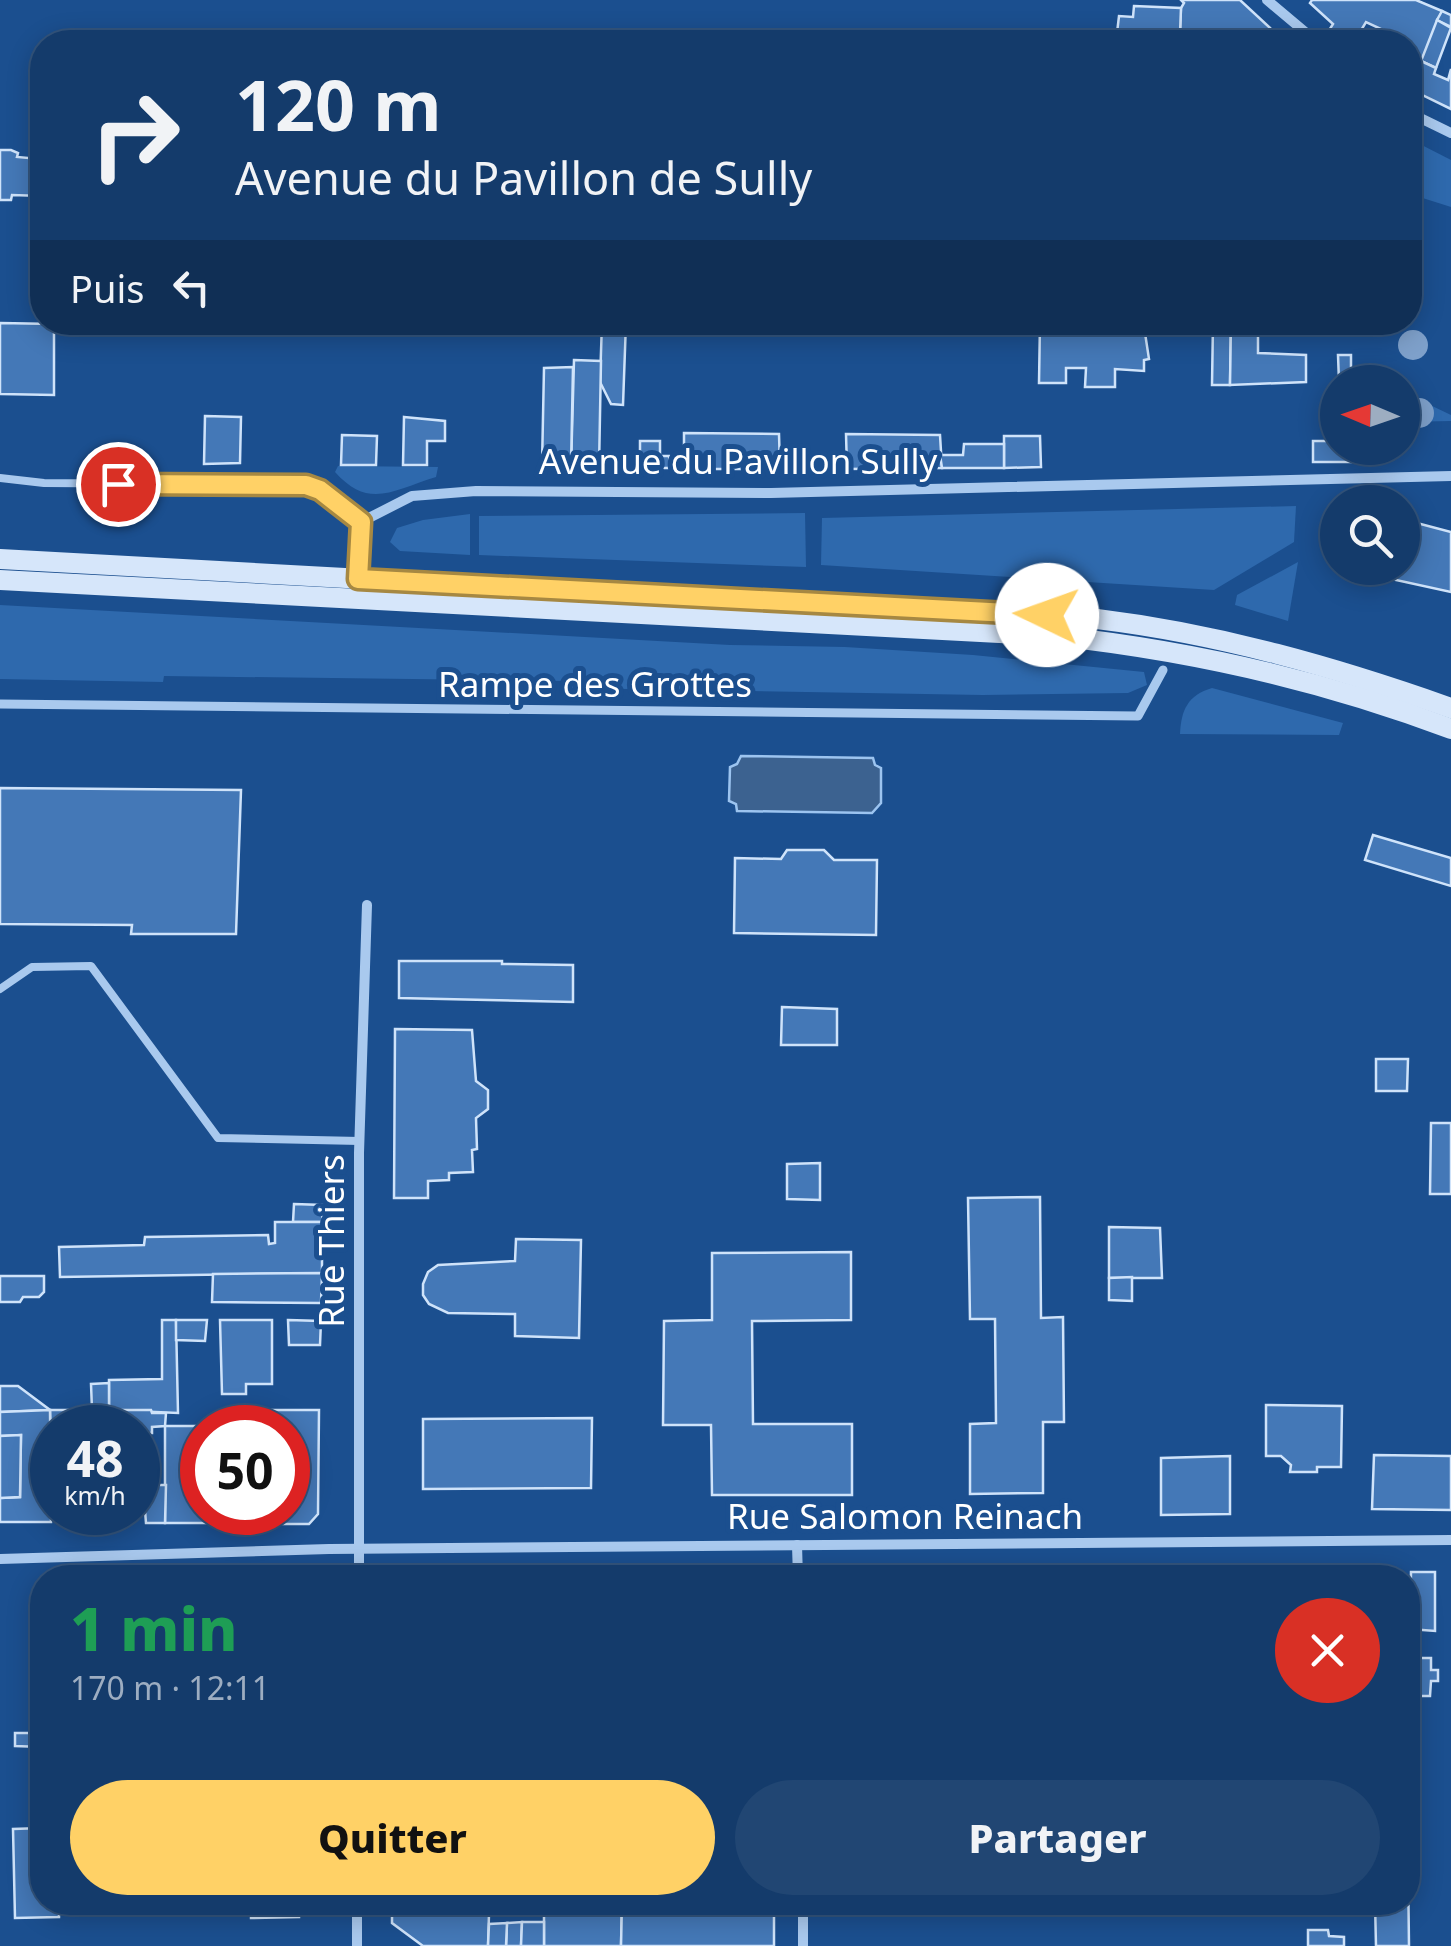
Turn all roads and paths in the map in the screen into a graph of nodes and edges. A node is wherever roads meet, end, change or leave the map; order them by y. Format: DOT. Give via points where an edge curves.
graph roads {
  1 [pos="1268,0"];
  2 [pos="1303,30"];
  3 [pos="1422,119"];
  4 [pos="1451,133"];
  5 [pos="1451,476"];
  6 [pos="0,478"];
  7 [pos="361,522"];
  8 [pos="0,559"];
  9 [pos="0,580"];
  10 [pos="357,589"];
  11 [pos="1162,670"];
  12 [pos="0,704"];
  13 [pos="1451,708"];
  14 [pos="1451,728"];
  15 [pos="367,905"];
  16 [pos="0,989"];
  17 [pos="360,1140"];
  18 [pos="1451,1540"];
  19 [pos="797,1545"];
  20 [pos="359,1548"];
  21 [pos="0,1559"];
  22 [pos="359,1565"];
  23 [pos="798,1565"];
  24 [pos="358,1915"];
  25 [pos="802,1915"];
  26 [pos="357,1946"];
  27 [pos="803,1946"];
  1 -- 2 [label="street"];
  3 -- 4 [label="street"];
  5 -- 7 [label="street, Avenue du Pavillon Sully" via="771,493 476,491 412,496"];
  6 -- 7 [label="lane" via="306,485"];
  7 -- 10 [label="street"];
  8 -- 10 [label="main road"];
  9 -- 10 [label="main road"];
  10 -- 13 [label="main road" via="1130,623 1350,672"];
  10 -- 14 [label="main road" via="1127,644 1283,674"];
  11 -- 12 [label="street, Rampe des Grottes" via="1138,716"];
  15 -- 17 [label="street, Rue Thiers"];
  16 -- 17 [label="lane" via="32,967 91,966 218,1138"];
  17 -- 20 [label="street, Rue Thiers"];
  18 -- 19 [label="street, Rue Salomon Reinach"];
  19 -- 20 [label="street, Rue Salomon Reinach"];
  19 -- 23 [label="street"];
  20 -- 21 [label="street, Rue Salomon Reinach"];
  20 -- 22 [label="street, Rue Thiers"];
  24 -- 26 [label="street"];
  25 -- 27 [label="street"];
}
